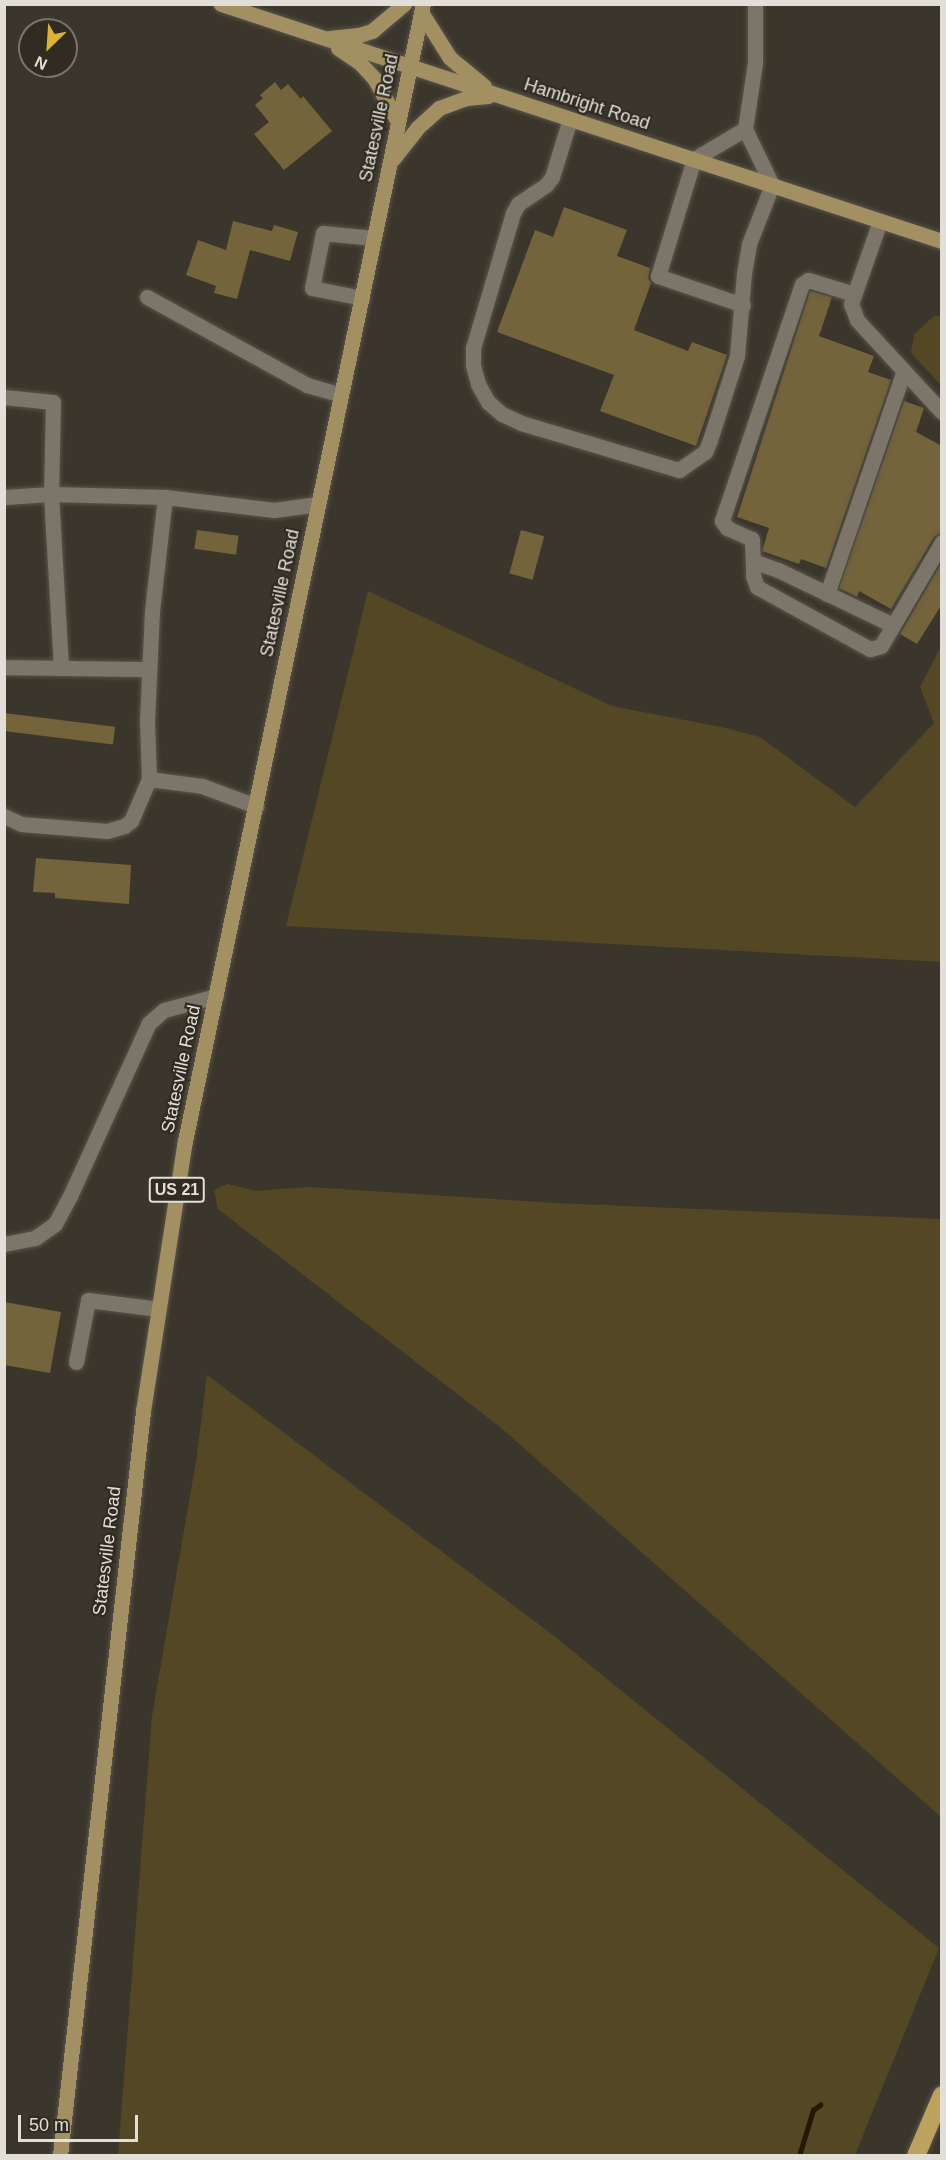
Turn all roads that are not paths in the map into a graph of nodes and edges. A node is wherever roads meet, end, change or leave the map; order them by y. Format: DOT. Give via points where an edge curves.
graph roads {
  1 [pos="221,4"];
  2 [pos="404,4"];
  3 [pos="755,4"];
  4 [pos="422,8"];
  5 [pos="323,38"];
  6 [pos="410,66"];
  7 [pos="499,96"];
  8 [pos="570,119"];
  9 [pos="398,122"];
  10 [pos="744,129"];
  11 [pos="694,159"];
  12 [pos="390,164"];
  13 [pos="772,185"];
  14 [pos="880,221"];
  15 [pos="374,238"];
  16 [pos="942,241"];
  17 [pos="854,294"];
  18 [pos="147,297"];
  19 [pos="362,298"];
  20 [pos="743,305"];
  21 [pos="904,371"];
  22 [pos="341,395"];
  23 [pos="4,397"];
  24 [pos="942,412"];
  25 [pos="51,494"];
  26 [pos="4,497"];
  27 [pos="165,497"];
  28 [pos="319,504"];
  29 [pos="942,542"];
  30 [pos="753,561"];
  31 [pos="827,594"];
  32 [pos="893,625"];
  33 [pos="4,667"];
  34 [pos="61,668"];
  35 [pos="149,669"];
  36 [pos="149,779"];
  37 [pos="256,806"];
  38 [pos="4,816"];
  39 [pos="216,996"];
  40 [pos="4,1244"];
  41 [pos="158,1309"];
  42 [pos="76,1362"];
  43 [pos="942,2095"];
  44 [pos="60,2156"];
  45 [pos="916,2156"];
  1 -- 5 [label="main road, Hambright Road"];
  2 -- 5 [label="main road" via="372,31"];
  3 -- 10 [label="street" via="755,63"];
  4 -- 6 [label="main road, Statesville Road / US 21"];
  4 -- 7 [label="main road" via="450,58"];
  5 -- 6 [label="main road, Hambright Road"];
  5 -- 9 [label="main road" via="367,70"];
  6 -- 7 [label="main road, Hambright Road"];
  6 -- 9 [label="main road, Statesville Road / US 21"];
  7 -- 8 [label="main road, Hambright Road"];
  7 -- 12 [label="main road" via="466,98 440,108 417,128"];
  8 -- 11 [label="main road, Hambright Road"];
  8 -- 20 [label="street" via="552,177 518,204 513,213 472,348 478,384 488,402 521,423 679,470 705,452 710,440 737,356"];
  9 -- 12 [label="main road, Statesville Road / US 21"];
  10 -- 11 [label="street"];
  10 -- 13 [label="street"];
  11 -- 13 [label="main road, Hambright Road"];
  11 -- 20 [label="street" via="658,276"];
  12 -- 15 [label="main road, Statesville Road / US 21"];
  13 -- 14 [label="main road, Hambright Road"];
  13 -- 20 [label="street" via="749,244"];
  14 -- 16 [label="main road, Hambright Road"];
  14 -- 17 [label="street"];
  15 -- 19 [label="main road, Statesville Road / US 21"];
  15 -- 19 [label="street" via="323,233 312,288"];
  17 -- 21 [label="street" via="851,304 857,320"];
  17 -- 30 [label="street" via="808,280 802,284 722,521 727,528 752,539"];
  18 -- 22 [label="street" via="307,385"];
  19 -- 22 [label="main road, Statesville Road / US 21"];
  21 -- 24 [label="street"];
  21 -- 31 [label="street"];
  22 -- 28 [label="main road, Statesville Road / US 21"];
  23 -- 25 [label="street" via="53,402"];
  25 -- 26 [label="street"];
  25 -- 27 [label="street"];
  25 -- 34 [label="street"];
  27 -- 28 [label="street" via="274,510"];
  27 -- 35 [label="street" via="155,567"];
  28 -- 37 [label="main road, Statesville Road / US 21"];
  29 -- 32 [label="street"];
  30 -- 31 [label="street"];
  30 -- 32 [label="street" via="757,587 870,649 881,646"];
  31 -- 32 [label="street"];
  33 -- 34 [label="street"];
  34 -- 35 [label="street"];
  35 -- 36 [label="street"];
  36 -- 37 [label="street" via="202,786"];
  36 -- 38 [label="street" via="131,821 106,831 21,824"];
  37 -- 39 [label="main road, Statesville Road / US 21"];
  39 -- 40 [label="street" via="164,1010 149,1023 55,1224 35,1238"];
  39 -- 41 [label="main road, Statesville Road / US 21" via="185,1141"];
  41 -- 42 [label="street" via="88,1300"];
  41 -- 44 [label="main road, Statesville Road / US 21" via="117,1632"];
  43 -- 45 [label="highway"];
}
